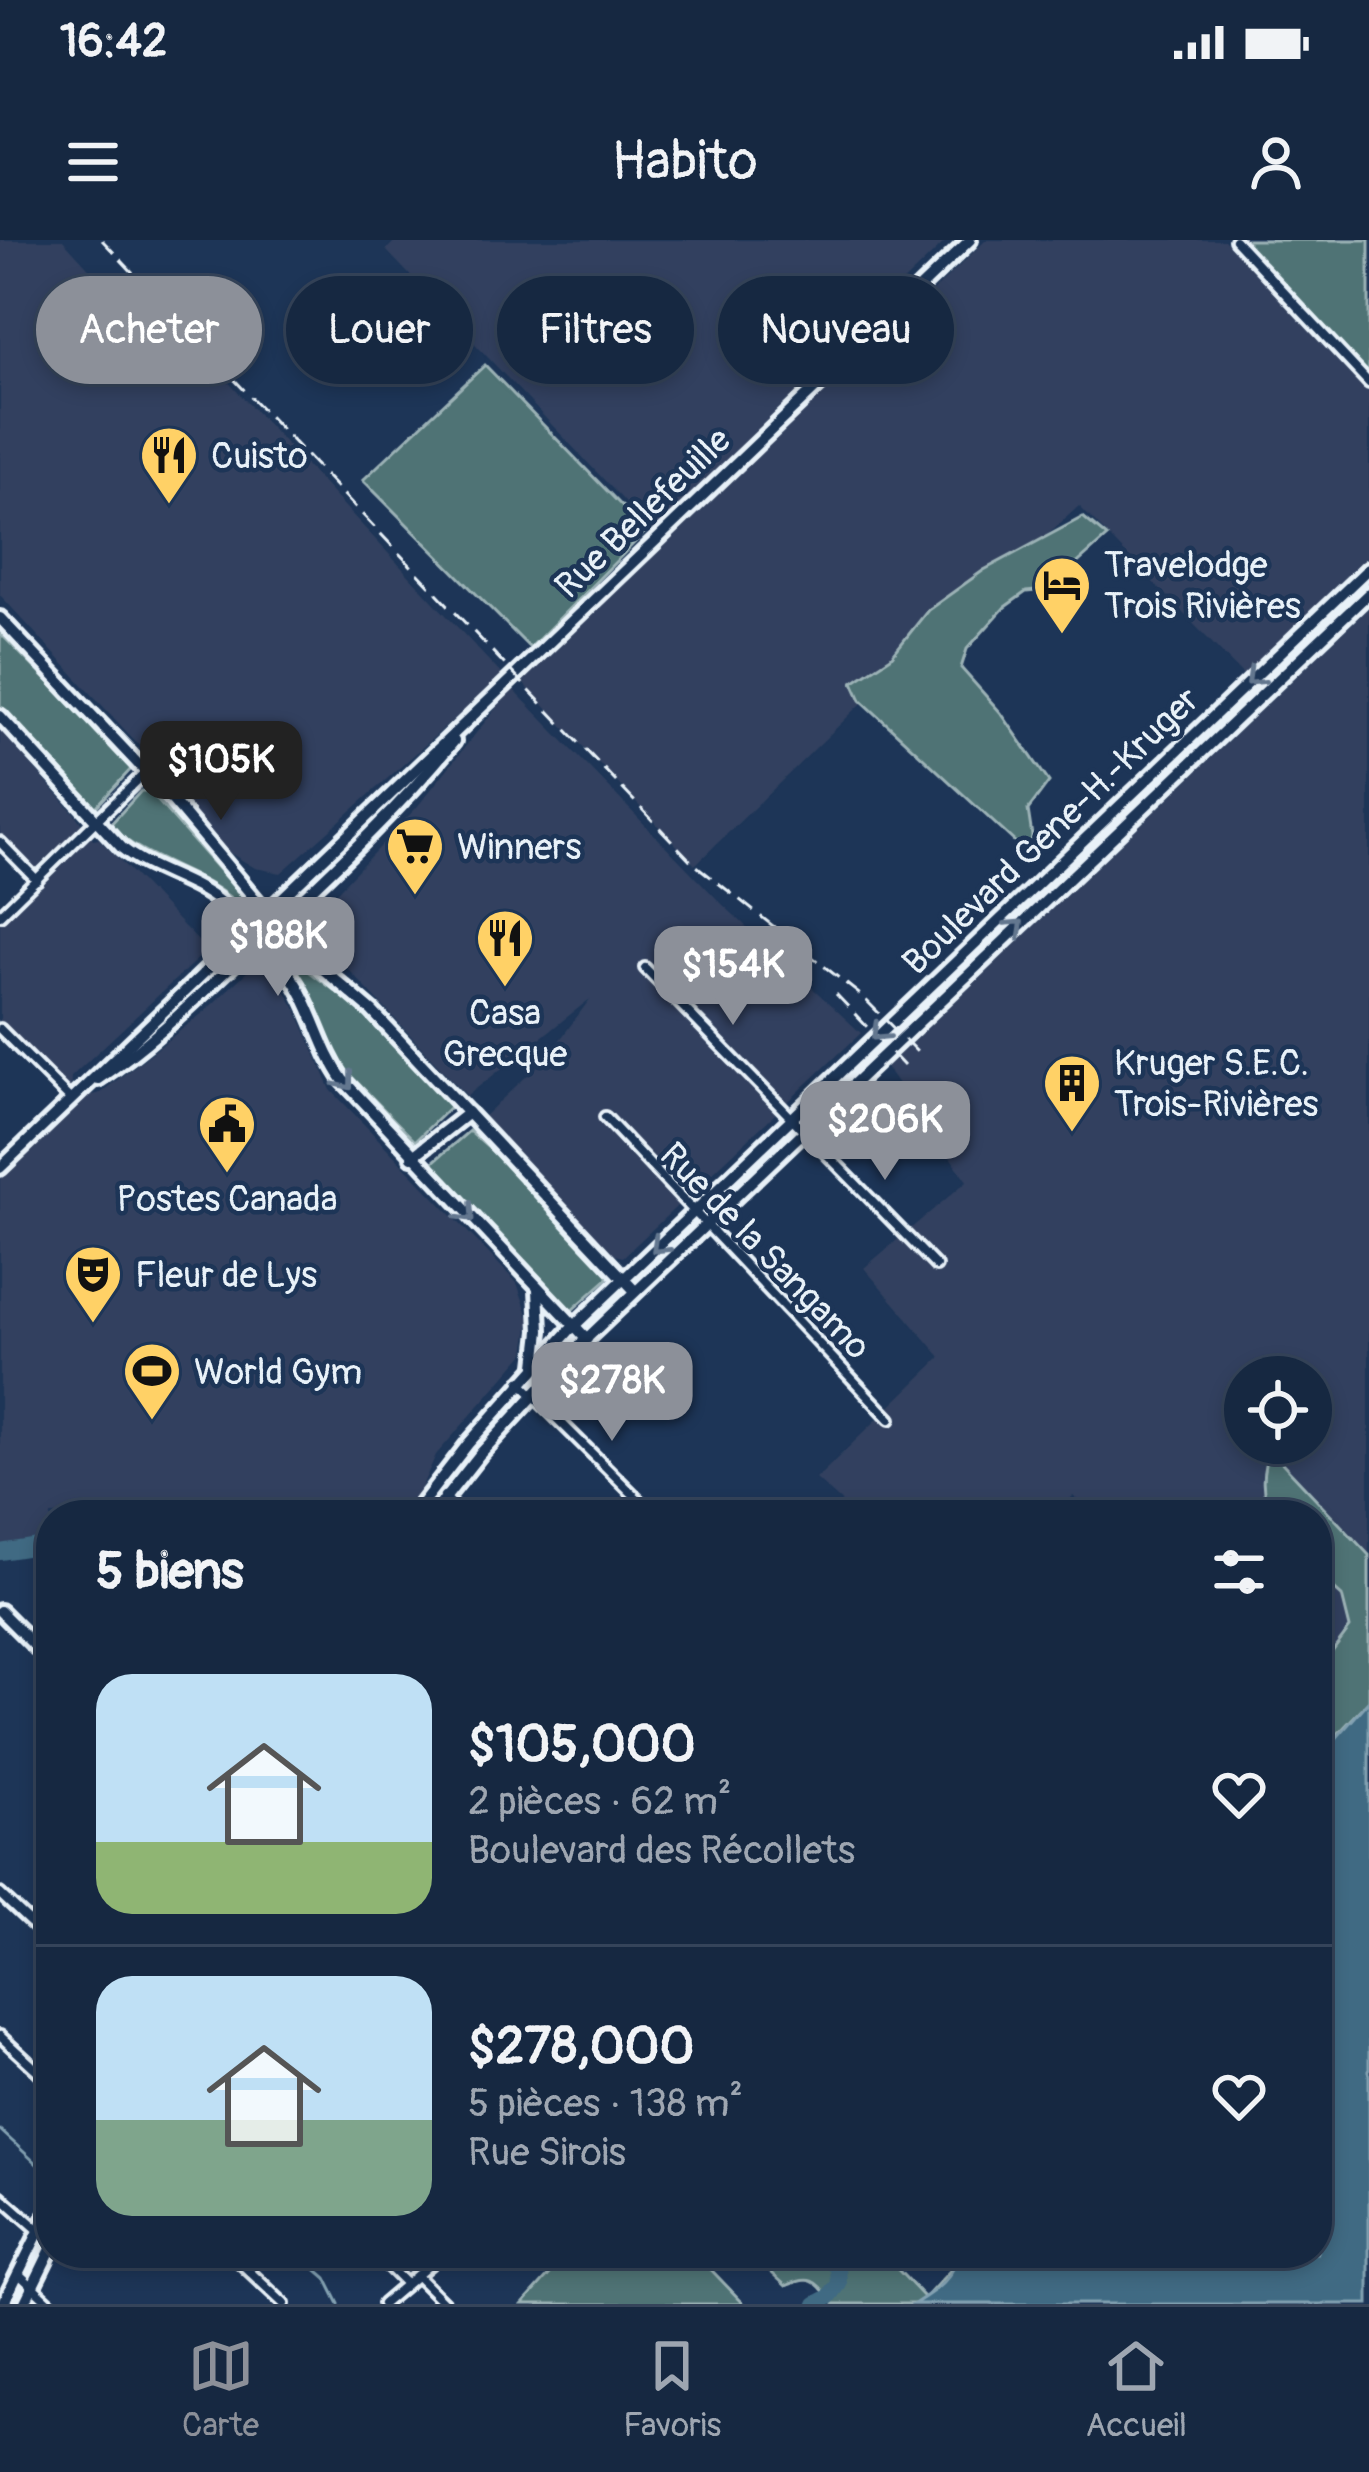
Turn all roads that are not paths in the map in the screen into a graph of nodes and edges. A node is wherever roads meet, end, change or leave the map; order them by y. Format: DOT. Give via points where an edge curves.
graph roads {
  1 [pos="970,240"];
  2 [pos="1235,240"];
  3 [pos="1369,382"];
  4 [pos="1369,568"];
  5 [pos="1369,592"];
  6 [pos="1332,604"];
  7 [pos="1344,617"];
  8 [pos="0,618"];
  9 [pos="0,716"];
  10 [pos="460,728"];
  11 [pos="146,772"];
  12 [pos="94,820"];
  13 [pos="0,842"];
  14 [pos="37,880"];
  15 [pos="266,912"];
  16 [pos="0,915"];
  17 [pos="278,924"];
  18 [pos="249,929"];
  19 [pos="259,940"];
  20 [pos="645,968"];
  21 [pos="0,1029"];
  22 [pos="74,1096"];
  23 [pos="468,1113"];
  24 [pos="605,1117"];
  25 [pos="791,1117"];
  26 [pos="804,1128"];
  27 [pos="412,1156"];
  28 [pos="0,1168"];
  29 [pos="693,1213"];
  30 [pos="704,1226"];
  31 [pos="936,1266"];
  32 [pos="624,1278"];
  33 [pos="538,1289"];
  34 [pos="635,1291"];
  35 [pos="574,1327"];
  36 [pos="587,1339"];
  37 [pos="536,1365"];
  38 [pos="520,1382"];
  39 [pos="534,1395"];
  40 [pos="890,1419"];
  41 [pos="434,1486"];
  42 [pos="445,1498"];
  43 [pos="424,1500"];
  44 [pos="639,1500"];
  45 [pos="0,1610"];
  46 [pos="36,1647"];
  47 [pos="0,1894"];
  48 [pos="36,1928"];
  49 [pos="0,2036"];
  50 [pos="36,2069"];
  51 [pos="0,2196"];
  52 [pos="36,2228"];
  53 [pos="36,2237"];
  54 [pos="41,2268"];
  55 [pos="246,2268"];
  56 [pos="390,2268"];
  57 [pos="425,2268"];
  58 [pos="19,2274"];
  59 [pos="416,2276"];
  60 [pos="406,2284"];
  61 [pos="33,2287"];
  62 [pos="4,2304"];
  63 [pos="24,2304"];
  64 [pos="51,2304"];
  65 [pos="284,2304"];
  66 [pos="383,2304"];
  67 [pos="445,2304"];
  1 -- 10 [label="main road, Rue Bellefeuille"];
  2 -- 3 [label="street"];
  4 -- 6 [label="main road, Boulevard Gene-H.-Kruger"];
  5 -- 7 [label="main road, Boulevard Gene-H.-Kruger"];
  6 -- 7 [label="street"];
  6 -- 25 [label="main road, Boulevard Gene-H.-Kruger, one-way"];
  26 -- 7 [label="main road, Boulevard Gene-H.-Kruger, one-way"];
  8 -- 11 [label="main road"];
  9 -- 12 [label="main road"];
  10 -- 15 [label="main road, Rue Bellefeuille"];
  10 -- 17 [label="main road, Rue Bellefeuille"];
  11 -- 12 [label="street"];
  11 -- 15 [label="main road"];
  12 -- 14 [label="street"];
  12 -- 18 [label="main road" via="131,855 203,890"];
  13 -- 14 [label="street"];
  14 -- 16 [label="street"];
  15 -- 17 [label="main road"];
  15 -- 18 [label="main road, Rue Bellefeuille"];
  17 -- 19 [label="main road, Rue Bellefeuille"];
  17 -- 23 [label="main road"];
  18 -- 19 [label="main road"];
  18 -- 22 [label="main road, Rue Bellefeuille"];
  19 -- 22 [label="main road, Rue Bellefeuille"];
  19 -- 27 [label="main road, one-way" via="297,985 339,1076"];
  20 -- 25 [label="street"];
  21 -- 22 [label="street"];
  22 -- 28 [label="main road, Rue Bellefeuille"];
  23 -- 27 [label="main road"];
  23 -- 32 [label="main road"];
  24 -- 29 [label="street, Rue de la Sangamo"];
  25 -- 26 [label="street"];
  25 -- 29 [label="main road, Boulevard Gene-H.-Kruger"];
  26 -- 30 [label="main road, Boulevard Gene-H.-Kruger"];
  26 -- 31 [label="street"];
  27 -- 33 [label="main road, one-way"];
  29 -- 30 [label="street, Rue de la Sangamo"];
  29 -- 32 [label="main road, Boulevard Gene-H.-Kruger, one-way"];
  30 -- 34 [label="main road, Boulevard Gene-H.-Kruger"];
  30 -- 40 [label="street, Rue de la Sangamo"];
  32 -- 34 [label="main road"];
  32 -- 35 [label="main road, Boulevard Gene-H.-Kruger"];
  33 -- 35 [label="main road"];
  33 -- 37 [label="main road"];
  34 -- 36 [label="main road, Boulevard Gene-H.-Kruger"];
  35 -- 36 [label="main road"];
  35 -- 37 [label="main road, Boulevard Gene-H.-Kruger"];
  36 -- 39 [label="main road, Boulevard Gene-H.-Kruger"];
  37 -- 38 [label="main road, Boulevard Gene-H.-Kruger"];
  38 -- 39 [label="street"];
  38 -- 41 [label="main road, Boulevard Gene-H.-Kruger"];
  39 -- 42 [label="main road, Boulevard Gene-H.-Kruger"];
  39 -- 44 [label="street"];
  41 -- 42 [label="street"];
  41 -- 43 [label="main road, Boulevard Gene-H.-Kruger"];
  45 -- 46 [label="main road"];
  47 -- 48 [label="street"];
  49 -- 50 [label="street"];
  51 -- 52 [label="street"];
  53 -- 58 [label="main road"];
  54 -- 61 [label="main road"];
  55 -- 65 [label="street"];
  56 -- 60 [label="street"];
  57 -- 59 [label="street"];
  58 -- 61 [label="street"];
  58 -- 62 [label="main road"];
  59 -- 60 [label="street"];
  59 -- 67 [label="street"];
  60 -- 66 [label="street"];
  61 -- 63 [label="main road"];
  61 -- 64 [label="street"];
}
